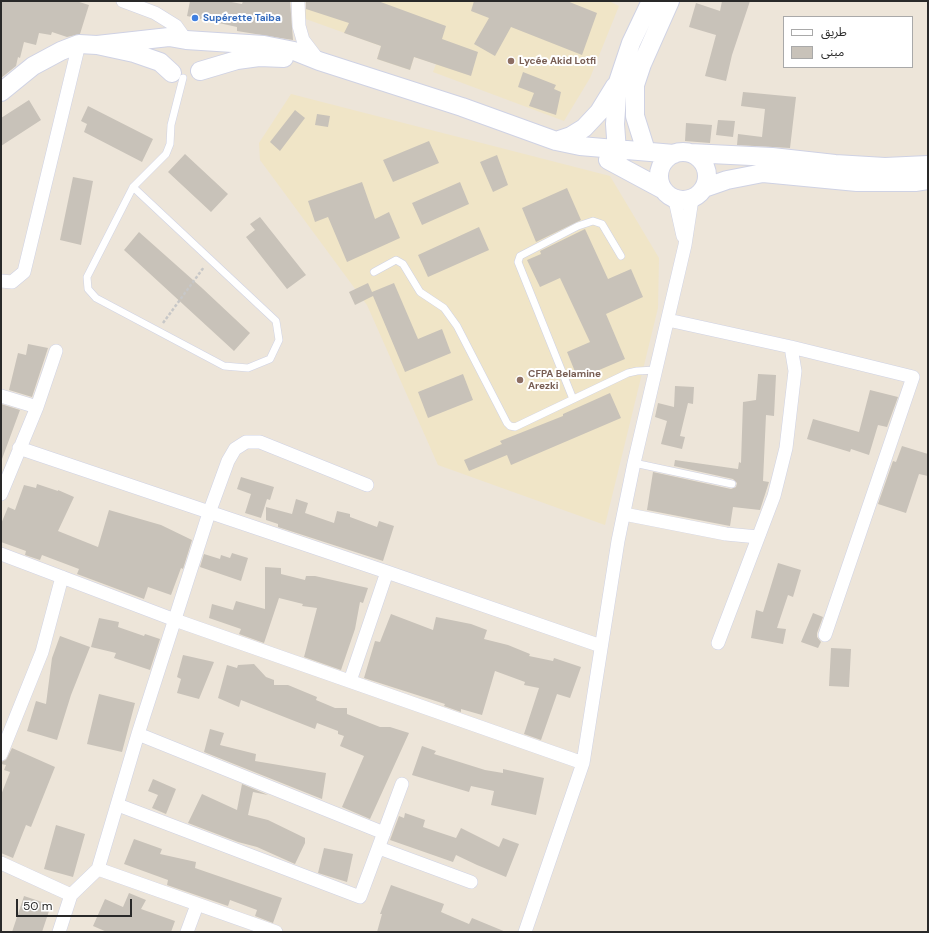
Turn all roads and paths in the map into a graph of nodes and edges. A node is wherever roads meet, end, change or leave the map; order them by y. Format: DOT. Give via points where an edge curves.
graph roads {
  1 [pos="123,1"];
  2 [pos="298,1"];
  3 [pos="651,1"];
  4 [pos="670,1"];
  5 [pos="186,40"];
  6 [pos="79,44"];
  7 [pos="97,45"];
  8 [pos="319,61"];
  9 [pos="200,71"];
  10 [pos="178,75"];
  11 [pos="618,82"];
  12 [pos="1,92"];
  13 [pos="556,141"];
  14 [pos="646,151"];
  15 [pos="682,154"];
  16 [pos="617,157"];
  17 [pos="928,165"];
  18 [pos="928,180"];
  19 [pos="133,188"];
  20 [pos="683,194"];
  21 [pos="621,256"];
  22 [pos="210,259"];
  23 [pos="374,272"];
  24 [pos="1,281"];
  25 [pos="668,320"];
  26 [pos="157,330"];
  27 [pos="791,347"];
  28 [pos="56,351"];
  29 [pos="656,370"];
  30 [pos="1,396"];
  31 [pos="573,399"];
  32 [pos="37,407"];
  33 [pos="19,448"];
  34 [pos="634,463"];
  35 [pos="732,484"];
  36 [pos="367,485"];
  37 [pos="1,494"];
  38 [pos="209,513"];
  39 [pos="624,514"];
  40 [pos="758,537"];
  41 [pos="1,554"];
  42 [pos="387,572"];
  43 [pos="62,577"];
  44 [pos="175,620"];
  45 [pos="825,635"];
  46 [pos="718,643"];
  47 [pos="601,646"];
  48 [pos="350,681"];
  49 [pos="138,734"];
  50 [pos="1,754"];
  51 [pos="582,763"];
  52 [pos="402,784"];
  53 [pos="118,805"];
  54 [pos="384,833"];
  55 [pos="380,848"];
  56 [pos="1,863"];
  57 [pos="98,869"];
  58 [pos="471,882"];
  59 [pos="71,895"];
  60 [pos="197,905"];
  61 [pos="59,932"];
  62 [pos="187,932"];
  63 [pos="276,932"];
  64 [pos="525,932"];
  1 -- 5 [label="street" via="155,13 176,26"];
  2 -- 8 [label="street" via="299,26 303,40"];
  3 -- 11 [label="main road" via="631,42"];
  4 -- 14 [label="main road" via="635,85 635,116"];
  5 -- 7 [label="main road" via="169,37"];
  5 -- 8 [label="main road" via="264,45 294,51"];
  5 -- 9 [label="main road" via="194,42 203,51 204,66"];
  5 -- 10 [label="main road" via="175,44 167,55 167,61"];
  6 -- 7 [label="main road"];
  6 -- 12 [label="main road" via="33,66"];
  6 -- 24 [label="street" via="24,272 12,282"];
  7 -- 10 [label="main road" via="160,62"];
  8 -- 9 [label="main road" via="259,57 237,60"];
  8 -- 13 [label="main road" via="462,106"];
  9 -- 10 [label="main road" via="195,76"];
  10 -- 19 [label="lane" via="170,144 166,154"];
  11 -- 13 [label="main road" via="599,112 584,128"];
  11 -- 16 [label="main road" via="615,107"];
  13 -- 16 [label="main road"];
  14 -- 15 [label="main road"];
  14 -- 16 [label="main road"];
  15 -- 17 [label="main road" via="772,157 885,167"];
  15 -- 20 [label="main road" via="667,158 659,173 659,181"];
  15 -- 20 [label="main road" via="698,157 707,171 707,180"];
  16 -- 20 [label="main road"];
  18 -- 20 [label="main road" via="857,182 763,173 727,180"];
  19 -- 22 [label="lane"];
  19 -- 26 [label="lane" via="87,277 88,289 96,298"];
  20 -- 25 [label="street" via="685,245"];
  21 -- 31 [label="lane" via="602,224 593,221 520,256 518,262"];
  22 -- 26 [label="path"];
  22 -- 26 [label="lane" via="276,321 280,340 270,359 248,368 224,366"];
  23 -- 31 [label="lane" via="396,260 403,264 420,292 444,308 457,326 506,423 510,426 515,427"];
  25 -- 27 [label="street"];
  25 -- 29 [label="street"];
  27 -- 40 [label="street" via="795,371 786,448 774,496"];
  27 -- 45 [label="street" via="914,377"];
  28 -- 32 [label="street"];
  29 -- 31 [label="lane" via="637,370 628,373"];
  29 -- 34 [label="street"];
  30 -- 32 [label="street"];
  32 -- 33 [label="street"];
  33 -- 37 [label="street"];
  33 -- 38 [label="street"];
  34 -- 35 [label="lane"];
  34 -- 39 [label="street"];
  36 -- 38 [label="street" via="260,442 246,442 230,455"];
  38 -- 42 [label="street"];
  38 -- 44 [label="street"];
  39 -- 40 [label="street" via="726,534"];
  39 -- 47 [label="street"];
  40 -- 46 [label="street"];
  41 -- 43 [label="street"];
  42 -- 47 [label="street"];
  42 -- 48 [label="street"];
  43 -- 44 [label="street"];
  43 -- 50 [label="street" via="42,652"];
  44 -- 48 [label="street"];
  44 -- 49 [label="street"];
  47 -- 51 [label="street"];
  48 -- 51 [label="street"];
  49 -- 53 [label="street"];
  49 -- 54 [label="street"];
  51 -- 64 [label="street"];
  52 -- 54 [label="street"];
  53 -- 55 [label="street" via="360,897"];
  53 -- 57 [label="street"];
  54 -- 55 [label="street"];
  55 -- 58 [label="street"];
  56 -- 59 [label="street"];
  57 -- 59 [label="street"];
  57 -- 60 [label="street"];
  59 -- 61 [label="street"];
  60 -- 62 [label="street"];
  60 -- 63 [label="street"];
}
